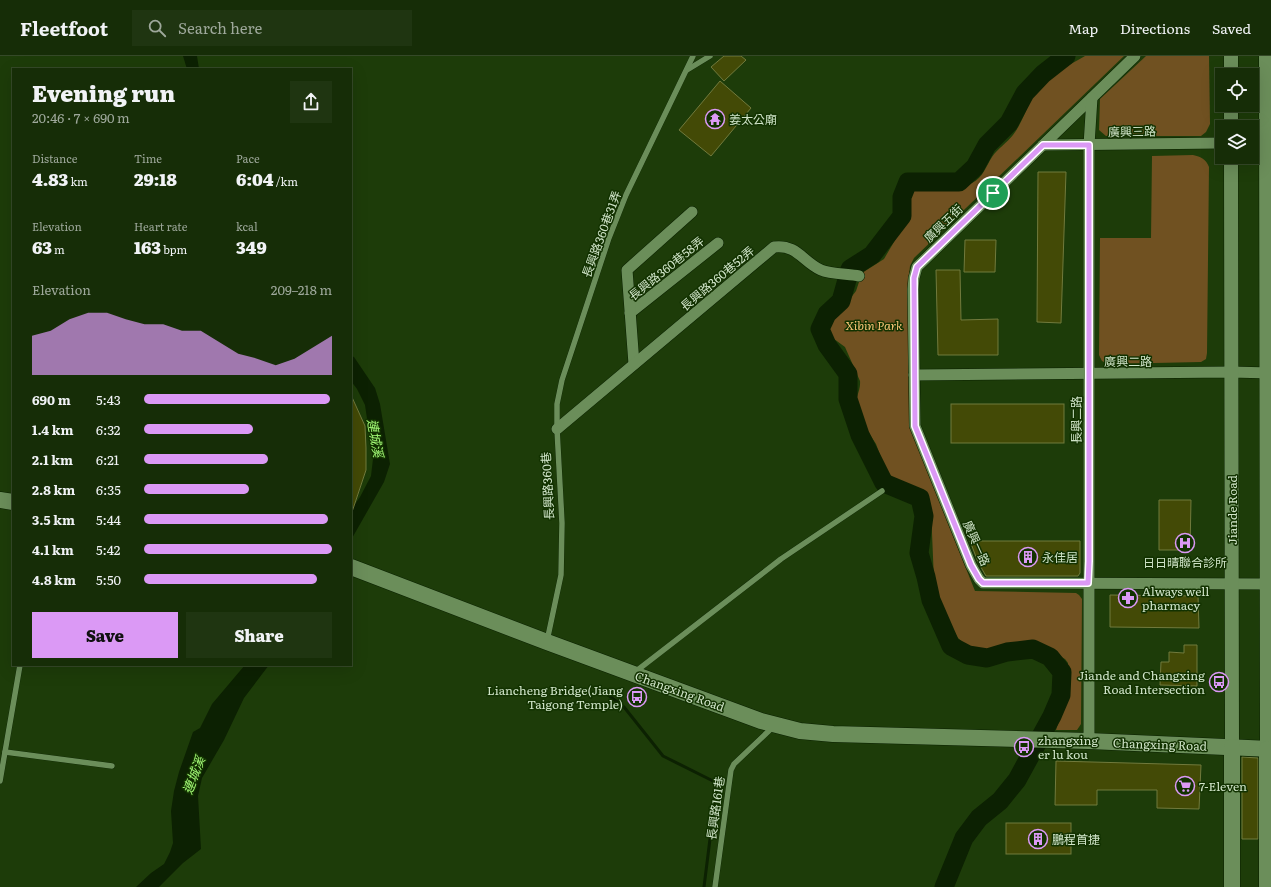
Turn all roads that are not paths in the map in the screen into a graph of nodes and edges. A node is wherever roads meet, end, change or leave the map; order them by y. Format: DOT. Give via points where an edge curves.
graph roads {
  1 [pos="693,56"];
  2 [pos="710,56"];
  3 [pos="1135,56"];
  4 [pos="1231,56"];
  5 [pos="1266,56"];
  6 [pos="1231,68"];
  7 [pos="687,70"];
  8 [pos="1092,98"];
  9 [pos="1215,143"];
  10 [pos="1269,143"];
  11 [pos="1043,145"];
  12 [pos="1089,145"];
  13 [pos="1231,164"];
  14 [pos="692,212"];
  15 [pos="718,243"];
  16 [pos="859,276"];
  17 [pos="630,313"];
  18 [pos="634,364"];
  19 [pos="1232,372"];
  20 [pos="1269,373"];
  21 [pos="1089,374"];
  22 [pos="914,375"];
  23 [pos="557,428"];
  24 [pos="882,491"];
  25 [pos="0,500"];
  26 [pos="12,502"];
  27 [pos="352,567"];
  28 [pos="1088,583"];
  29 [pos="1232,584"];
  30 [pos="1269,584"];
  31 [pos="547,642"];
  32 [pos="20,666"];
  33 [pos="633,674"];
  34 [pos="775,726"];
  35 [pos="1089,741"];
  36 [pos="1232,748"];
  37 [pos="1269,749"];
  38 [pos="5,752"];
  39 [pos="112,766"];
  40 [pos="0,780"];
  41 [pos="715,887"];
  42 [pos="1232,887"];
  43 [pos="1267,887"];
  1 -- 7 [label="lane, 長興路360巷31弄"];
  2 -- 7 [label="lane"];
  3 -- 8 [label="street, 廣興五街"];
  4 -- 6 [label="street"];
  5 -- 10 [label="street"];
  7 -- 23 [label="lane, 長興路360巷31弄" via="626,195 609,238 562,380 557,404"];
  8 -- 11 [label="street, 廣興五街"];
  8 -- 12 [label="street, 長興二路"];
  9 -- 12 [label="street, 廣興三路"];
  10 -- 20 [label="street"];
  11 -- 12 [label="street, 廣興三路"];
  11 -- 22 [label="street, 廣興五街" via="917,267 913,288"];
  12 -- 21 [label="street, 長興二路"];
  13 -- 19 [label="street, Jiande Road"];
  14 -- 17 [label="street" via="627,270"];
  15 -- 17 [label="street, 長興路360巷58弄"];
  16 -- 18 [label="street, 長興路360巷52弄" via="821,271 793,249 774,247"];
  17 -- 18 [label="street"];
  18 -- 23 [label="street"];
  19 -- 20 [label="street, 廣興二路"];
  19 -- 21 [label="street, 廣興二路"];
  19 -- 29 [label="street, Jiande Road"];
  20 -- 30 [label="street"];
  21 -- 22 [label="street, 廣興二路"];
  21 -- 28 [label="street, 長興二路"];
  22 -- 28 [label="street, 廣興一路" via="915,426 979,579 983,583"];
  23 -- 31 [label="lane, 長興路360巷" via="562,523 561,574"];
  24 -- 33 [label="lane" via="781,559"];
  25 -- 26 [label="main road"];
  27 -- 31 [label="main road, Changxing Road"];
  28 -- 29 [label="street, 廣興一路"];
  28 -- 35 [label="street, 長興二路"];
  29 -- 30 [label="street, 廣興一路"];
  29 -- 36 [label="street, Jiande Road"];
  30 -- 37 [label="street"];
  31 -- 33 [label="main road, Changxing Road"];
  32 -- 38 [label="lane"];
  33 -- 34 [label="main road, Changxing Road"];
  34 -- 35 [label="main road, Changxing Road" via="833,734"];
  34 -- 41 [label="lane, 長興路161巷" via="734,764 731,770"];
  35 -- 36 [label="main road, Changxing Road"];
  36 -- 37 [label="main road, Changxing Road"];
  36 -- 42 [label="main road, Jiande Road"];
  37 -- 43 [label="main road"];
  38 -- 39 [label="lane"];
  38 -- 40 [label="lane"];
}
